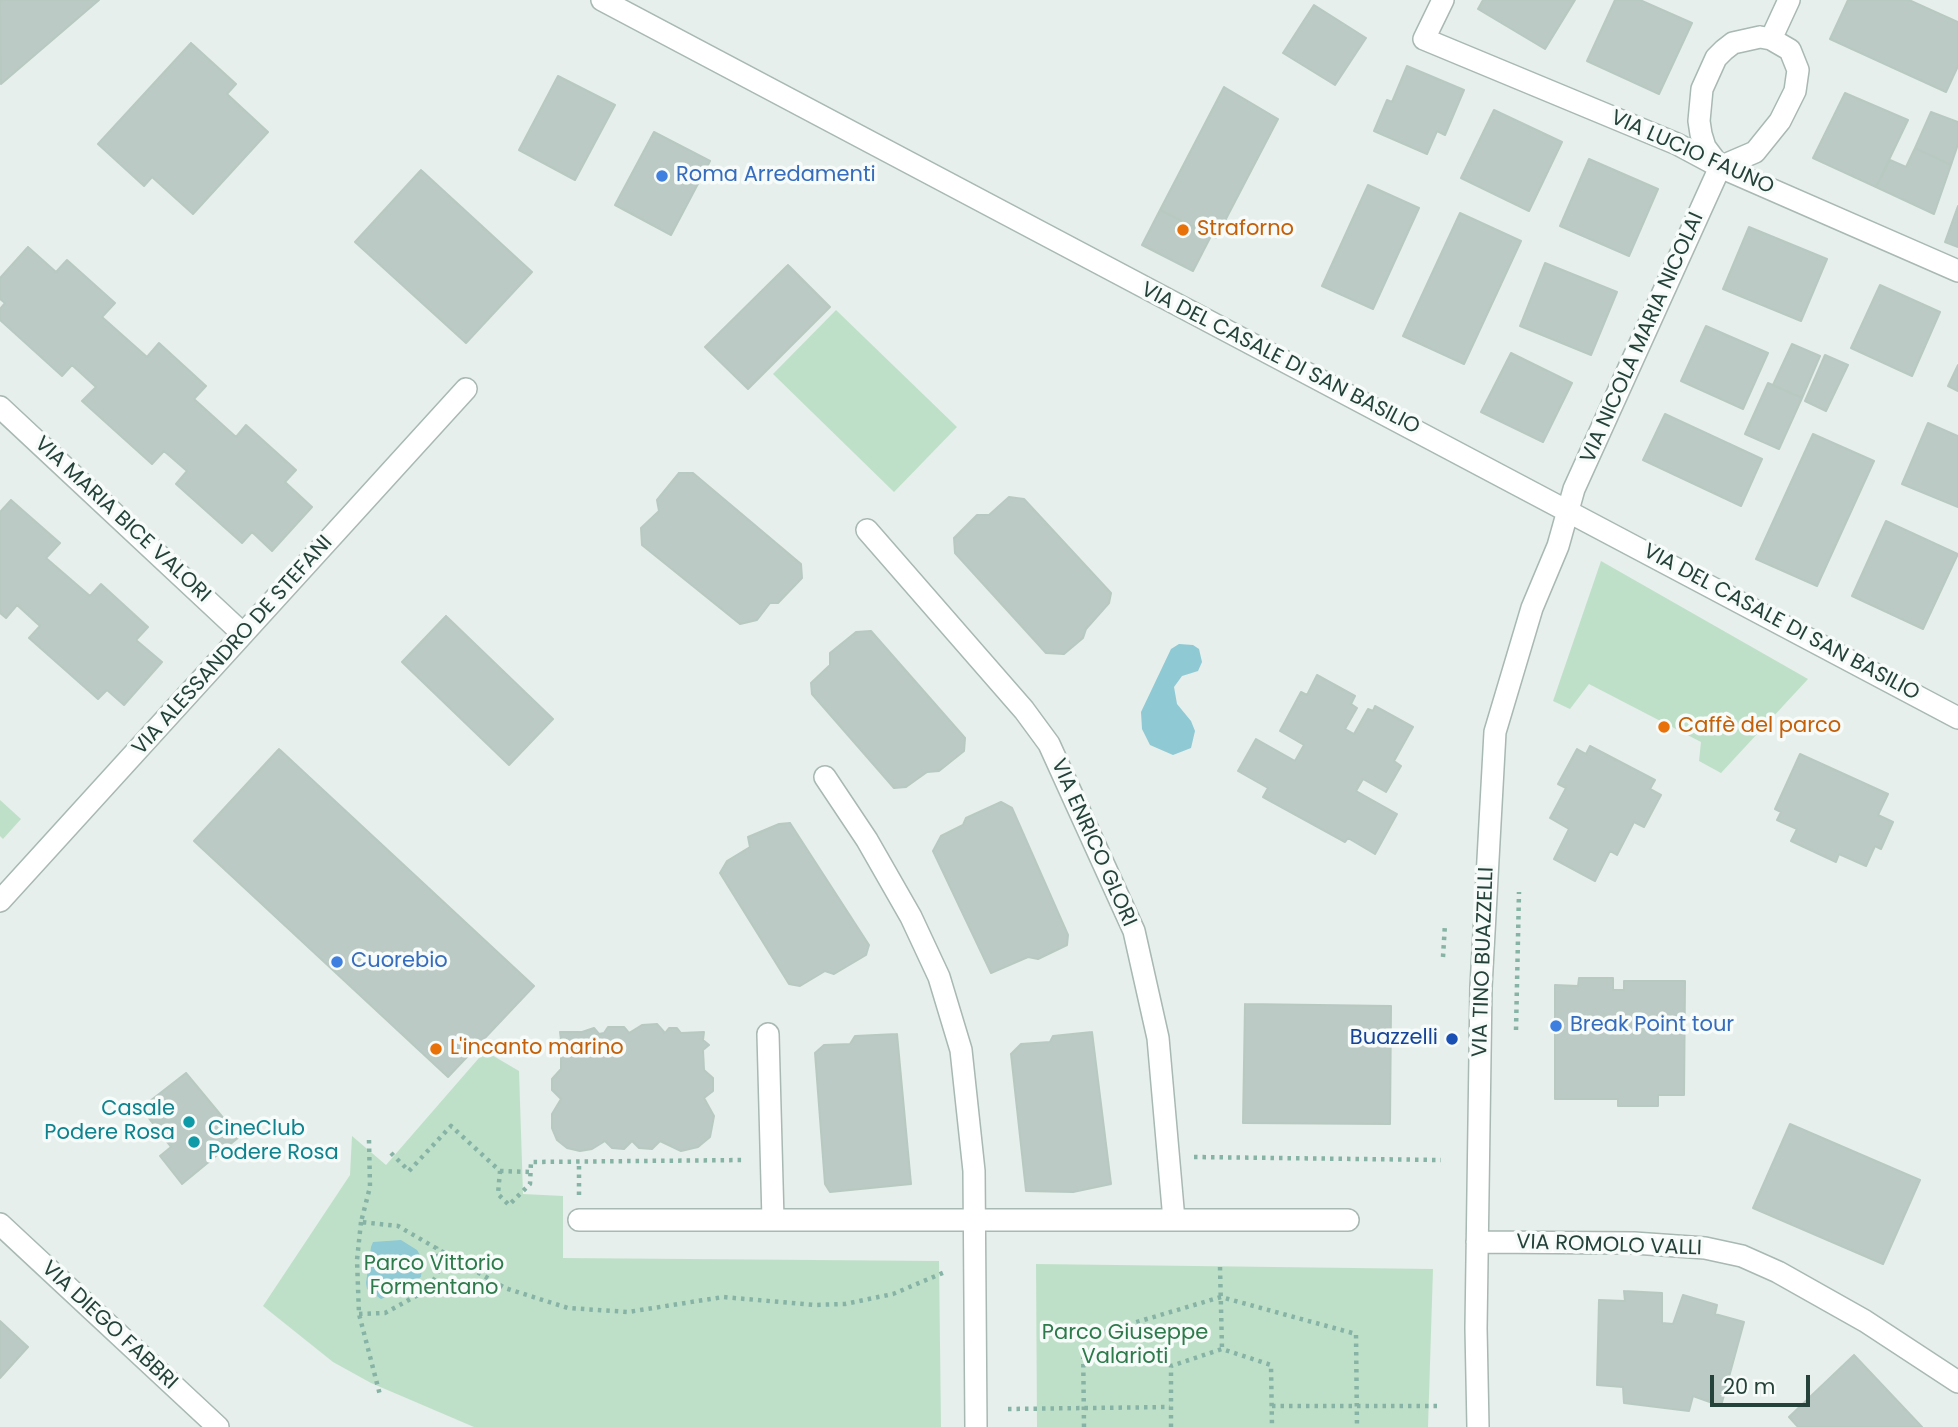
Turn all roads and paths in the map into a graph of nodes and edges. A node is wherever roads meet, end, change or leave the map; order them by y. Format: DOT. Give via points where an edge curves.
graph roads {
  1 [pos="602,0"];
  2 [pos="1443,0"];
  3 [pos="1789,0"];
  4 [pos="1771,39"];
  5 [pos="1720,167"];
  6 [pos="1958,271"];
  7 [pos="466,389"];
  8 [pos="0,407"];
  9 [pos="1568,509"];
  10 [pos="867,530"];
  11 [pos="243,634"];
  12 [pos="1958,718"];
  13 [pos="825,777"];
  14 [pos="1519,892"];
  15 [pos="0,901"];
  16 [pos="1445,924"];
  17 [pos="1443,957"];
  18 [pos="1516,1030"];
  19 [pos="768,1034"];
  20 [pos="369,1140"];
  21 [pos="391,1153"];
  22 [pos="1220,1157"];
  23 [pos="772,1160"];
  24 [pos="1441,1160"];
  25 [pos="499,1171"];
  26 [pos="531,1172"];
  27 [pos="579,1220"];
  28 [pos="773,1220"];
  29 [pos="1174,1220"];
  30 [pos="1348,1220"];
  31 [pos="975,1221"];
  32 [pos="361,1222"];
  33 [pos="0,1224"];
  34 [pos="1477,1242"];
  35 [pos="436,1248"];
  36 [pos="1220,1267"];
  37 [pos="945,1272"];
  38 [pos="1221,1297"];
  39 [pos="359,1314"];
  40 [pos="1222,1349"];
  41 [pos="1958,1382"];
  42 [pos="380,1395"];
  43 [pos="1272,1406"];
  44 [pos="1438,1406"];
  45 [pos="1170,1407"];
  46 [pos="1357,1407"];
  47 [pos="1083,1408"];
  48 [pos="1008,1409"];
  49 [pos="218,1427"];
  50 [pos="976,1427"];
  51 [pos="1084,1427"];
  52 [pos="1171,1427"];
  53 [pos="1272,1427"];
  54 [pos="1357,1427"];
  55 [pos="1478,1427"];
  1 -- 9 [label="street, VIA DEL CASALE DI SAN BASILIO"];
  2 -- 5 [label="street, VIA LUCIO FAUNO" via="1424,39 1677,144"];
  3 -- 4 [label="street"];
  4 -- 5 [label="street" via="1790,50 1795,59 1794,91 1780,121 1760,147 1744,159"];
  4 -- 5 [label="street" via="1752,37 1733,43 1716,58 1702,89 1701,134"];
  5 -- 6 [label="street, VIA LUCIO FAUNO"];
  5 -- 9 [label="street, VIA NICOLA MARIA NICOLAI"];
  7 -- 11 [label="street, VIA ALESSANDRO DE STEFANI"];
  8 -- 11 [label="street, VIA MARIA BICE VALORI"];
  9 -- 12 [label="street, VIA DEL CASALE DI SAN BASILIO"];
  9 -- 34 [label="street, VIA TINO BUAZZELLI" via="1495,732 1481,987"];
  10 -- 29 [label="street, VIA ENRICO GLORI" via="1049,744 1134,931 1158,1038"];
  11 -- 15 [label="street, VIA ALESSANDRO DE STEFANI"];
  13 -- 31 [label="street" via="897,890 945,994 964,1069"];
  14 -- 18 [label="path"];
  16 -- 17 [label="path"];
  19 -- 23 [label="street"];
  20 -- 32 [label="path" via="370,1187"];
  21 -- 25 [label="path" via="409,1171 451,1126"];
  22 -- 24 [label="path"];
  23 -- 26 [label="path" via="531,1162"];
  23 -- 28 [label="street"];
  25 -- 26 [label="path"];
  25 -- 26 [label="path" via="498,1194 509,1205 530,1184"];
  27 -- 28 [label="street"];
  28 -- 31 [label="street"];
  29 -- 30 [label="street"];
  29 -- 31 [label="street"];
  31 -- 50 [label="street"];
  32 -- 35 [label="path" via="398,1226"];
  32 -- 39 [label="path"];
  33 -- 49 [label="street, VIA DIEGO FABBRI"];
  34 -- 41 [label="street, VIA ROMOLO VALLI" via="1633,1243 1705,1248 1741,1256 1837,1305"];
  34 -- 55 [label="street, VIA TINO BUAZZELLI"];
  35 -- 37 [label="path" via="505,1289 568,1308 628,1312 723,1297 845,1304 893,1294"];
  35 -- 39 [label="path" via="440,1262 427,1290 385,1313"];
  36 -- 38 [label="path"];
  38 -- 40 [label="path"];
  38 -- 46 [label="path" via="1356,1334"];
  38 -- 47 [label="path" via="1083,1338"];
  39 -- 42 [label="path"];
  40 -- 43 [label="path" via="1271,1365"];
  40 -- 45 [label="path" via="1171,1366"];
  43 -- 46 [label="path"];
  43 -- 53 [label="path"];
  44 -- 46 [label="path"];
  45 -- 47 [label="path"];
  45 -- 52 [label="path"];
  46 -- 54 [label="path"];
  47 -- 48 [label="path"];
  47 -- 51 [label="path"];
}
